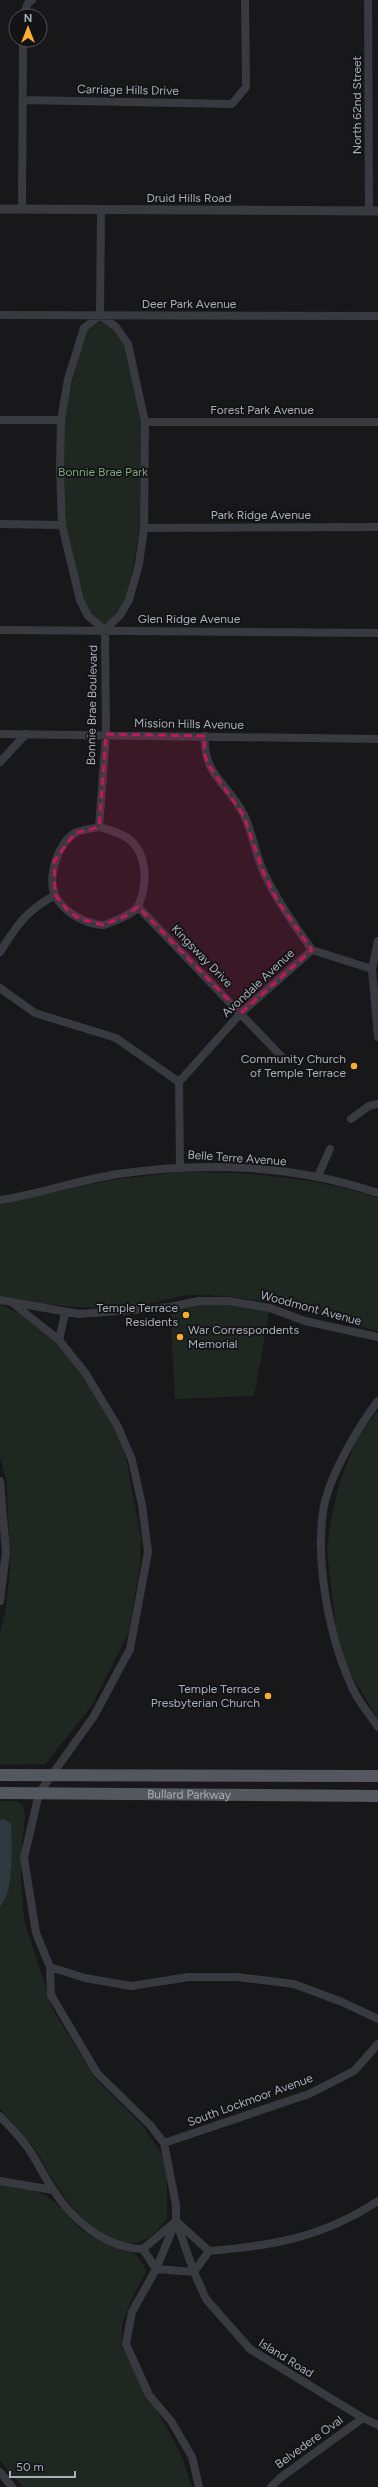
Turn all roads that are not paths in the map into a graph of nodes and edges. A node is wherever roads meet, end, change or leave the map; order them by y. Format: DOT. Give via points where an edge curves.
graph roads {
  1 [pos="32,0"];
  2 [pos="245,0"];
  3 [pos="368,0"];
  4 [pos="26,8"];
  5 [pos="23,48"];
  6 [pos="23,100"];
  7 [pos="0,209"];
  8 [pos="22,209"];
  9 [pos="101,210"];
  10 [pos="374,211"];
  11 [pos="0,315"];
  12 [pos="100,316"];
  13 [pos="378,316"];
  14 [pos="0,420"];
  15 [pos="61,420"];
  16 [pos="145,422"];
  17 [pos="378,422"];
  18 [pos="0,524"];
  19 [pos="62,525"];
  20 [pos="378,527"];
  21 [pos="144,528"];
  22 [pos="0,630"];
  23 [pos="105,630"];
  24 [pos="378,633"];
  25 [pos="0,734"];
  26 [pos="26,734"];
  27 [pos="106,734"];
  28 [pos="205,736"];
  29 [pos="378,739"];
  30 [pos="0,762"];
  31 [pos="99,827"];
  32 [pos="55,895"];
  33 [pos="138,907"];
  34 [pos="378,942"];
  35 [pos="312,950"];
  36 [pos="0,952"];
  37 [pos="372,969"];
  38 [pos="0,988"];
  39 [pos="241,1013"];
  40 [pos="378,1037"];
  41 [pos="282,1057"];
  42 [pos="179,1082"];
  43 [pos="378,1104"];
  44 [pos="351,1119"];
  45 [pos="330,1149"];
  46 [pos="180,1166"];
  47 [pos="318,1176"];
  48 [pos="378,1193"];
  49 [pos="0,1200"];
  50 [pos="0,1300"];
  51 [pos="14,1304"];
  52 [pos="65,1313"];
  53 [pos="378,1337"];
  54 [pos="59,1340"];
  55 [pos="378,1401"];
  56 [pos="0,1481"];
  57 [pos="0,1601"];
  58 [pos="378,1727"];
  59 [pos="0,1775"];
  60 [pos="52,1775"];
  61 [pos="378,1776"];
  62 [pos="0,1793"];
  63 [pos="39,1793"];
  64 [pos="378,1796"];
  65 [pos="50,1967"];
  66 [pos="378,2020"];
  67 [pos="378,2044"];
  68 [pos="0,2116"];
  69 [pos="164,2143"];
  70 [pos="0,2181"];
  71 [pos="53,2190"];
  72 [pos="378,2201"];
  73 [pos="370,2207"];
  74 [pos="378,2210"];
  75 [pos="176,2221"];
  76 [pos="143,2249"];
  77 [pos="209,2251"];
  78 [pos="156,2269"];
  79 [pos="194,2272"];
  80 [pos="363,2418"];
  81 [pos="378,2425"];
  82 [pos="0,2472"];
  83 [pos="12,2487"];
  84 [pos="199,2487"];
  85 [pos="271,2487"];
  1 -- 4 [label="street"];
  2 -- 6 [label="street, Carriage Hills Drive" via="246,87 232,104"];
  3 -- 10 [label="street, North 62nd Street"];
  5 -- 6 [label="street"];
  6 -- 8 [label="street"];
  7 -- 8 [label="street, Druid Hills Road"];
  8 -- 9 [label="street, Druid Hills Road"];
  9 -- 10 [label="street, Druid Hills Road"];
  9 -- 12 [label="street"];
  11 -- 12 [label="street, Deer Park Avenue"];
  12 -- 13 [label="street, Deer Park Avenue"];
  12 -- 15 [label="street, Bonnie Brae Boulevard" via="84,328 68,379"];
  12 -- 16 [label="street, Bonnie Brae Boulevard" via="116,327 128,344"];
  14 -- 15 [label="street"];
  15 -- 19 [label="street, Bonnie Brae Boulevard"];
  16 -- 17 [label="street, Forest Park Avenue"];
  16 -- 21 [label="street, Bonnie Brae Boulevard"];
  18 -- 19 [label="street"];
  19 -- 23 [label="street, Bonnie Brae Boulevard" via="80,600 88,616"];
  20 -- 21 [label="street, Park Ridge Avenue"];
  21 -- 23 [label="street, Bonnie Brae Boulevard" via="139,564 129,600 120,615"];
  22 -- 23 [label="street, Glen Ridge Avenue"];
  23 -- 24 [label="street, Glen Ridge Avenue"];
  23 -- 27 [label="street, Bonnie Brae Boulevard"];
  25 -- 26 [label="street, Mission Hills Avenue"];
  26 -- 27 [label="street, Mission Hills Avenue"];
  26 -- 30 [label="street"];
  27 -- 28 [label="street, Mission Hills Avenue"];
  27 -- 31 [label="street, Bonnie Brae Boulevard"];
  28 -- 29 [label="street, Mission Hills Avenue"];
  28 -- 35 [label="street" via="204,752 208,764 244,816 263,871 277,900"];
  31 -- 32 [label="street" via="75,833 62,848 54,861"];
  31 -- 33 [label="street" via="123,835 138,848 145,867 145,885"];
  32 -- 33 [label="street" via="68,911 80,919 103,925 124,917"];
  32 -- 36 [label="street" via="40,903 18,922"];
  33 -- 39 [label="street, Kingsway Drive"];
  34 -- 37 [label="street"];
  35 -- 37 [label="street, Avondale Avenue"];
  35 -- 39 [label="street, Avondale Avenue"];
  37 -- 40 [label="street"];
  38 -- 42 [label="street" via="35,1013 116,1038"];
  39 -- 41 [label="street, Kingsway Drive"];
  39 -- 42 [label="street, Avondale Avenue"];
  42 -- 46 [label="street"];
  43 -- 44 [label="street" via="369,1106"];
  45 -- 47 [label="street"];
  46 -- 47 [label="street, Belle Terre Avenue" via="240,1168"];
  46 -- 49 [label="street, Belle Terre Avenue" via="112,1175"];
  47 -- 48 [label="street, Belle Terre Avenue"];
  50 -- 51 [label="street, Woodmont Avenue"];
  51 -- 52 [label="street, Woodmont Avenue"];
  51 -- 54 [label="street"];
  52 -- 53 [label="street, Woodmont Avenue" via="125,1312 199,1301 228,1301 270,1308 306,1321"];
  52 -- 54 [label="street"];
  54 -- 60 [label="street" via="86,1374 118,1427 132,1460 148,1552 130,1649 94,1716"];
  55 -- 58 [label="street" via="361,1422 340,1462 324,1505 321,1553 332,1634 343,1668 356,1696"];
  56 -- 57 [label="street" via="6,1552"];
  59 -- 60 [label="main road, Bullard Parkway"];
  60 -- 61 [label="main road, Bullard Parkway"];
  60 -- 63 [label="street"];
  62 -- 63 [label="main road, Bullard Parkway"];
  63 -- 64 [label="main road, Bullard Parkway"];
  63 -- 65 [label="street" via="24,1858 36,1933"];
  65 -- 66 [label="street" via="85,1978 131,1986 189,1977 237,1977 294,1984 342,2002"];
  65 -- 69 [label="street" via="51,1995 97,2073 150,2125"];
  67 -- 69 [label="street, South Lockmoor Avenue" via="354,2071 309,2094"];
  68 -- 71 [label="street" via="30,2150"];
  69 -- 75 [label="street" via="176,2205"];
  70 -- 71 [label="street"];
  71 -- 76 [label="street" via="70,2212 99,2236 127,2248"];
  72 -- 73 [label="street"];
  73 -- 74 [label="street"];
  73 -- 77 [label="street" via="340,2224 304,2237"];
  75 -- 76 [label="street"];
  75 -- 77 [label="street"];
  75 -- 78 [label="street"];
  75 -- 79 [label="street, Island Road"];
  76 -- 78 [label="street"];
  77 -- 79 [label="street"];
  78 -- 79 [label="street"];
  78 -- 84 [label="street" via="132,2312 126,2344 148,2395 171,2422 192,2457"];
  79 -- 80 [label="street, Island Road" via="206,2299 250,2349"];
  80 -- 81 [label="street, Island Road"];
  80 -- 85 [label="street, Belvedere Oval"];
  82 -- 83 [label="street"];
}
